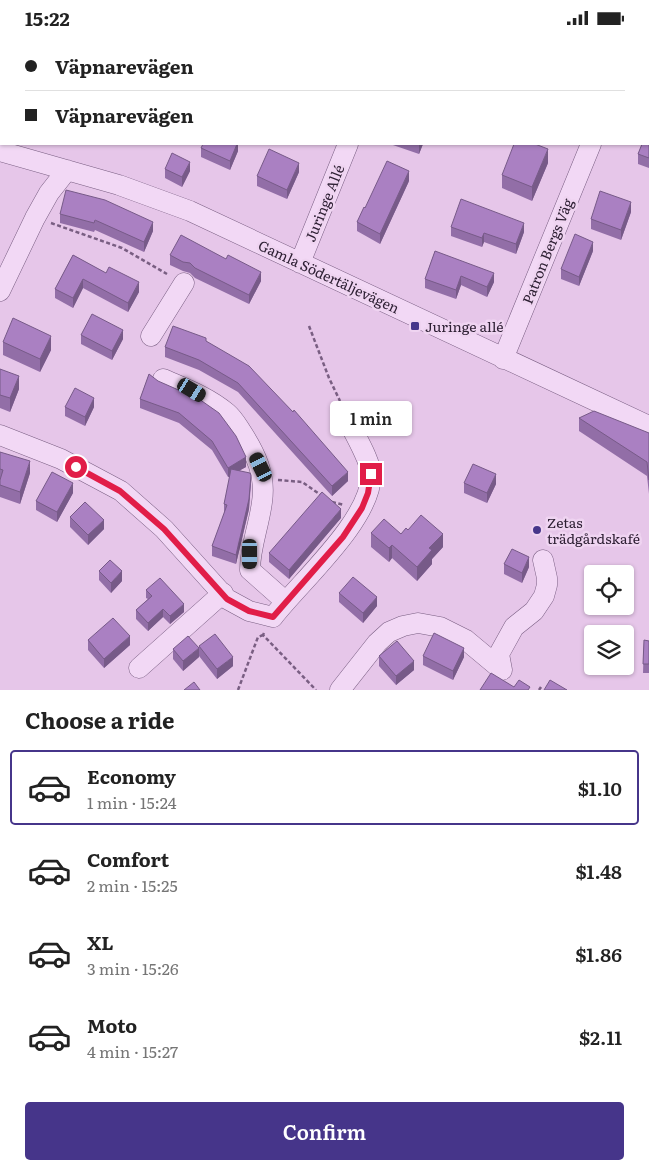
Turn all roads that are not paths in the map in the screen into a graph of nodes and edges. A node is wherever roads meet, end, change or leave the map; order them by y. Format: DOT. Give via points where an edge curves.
graph roads {
  1 [pos="348,145"];
  2 [pos="591,145"];
  3 [pos="0,151"];
  4 [pos="66,170"];
  5 [pos="300,263"];
  6 [pos="176,279"];
  7 [pos="0,291"];
  8 [pos="151,336"];
  9 [pos="503,359"];
  10 [pos="163,379"];
  11 [pos="346,415"];
  12 [pos="649,426"];
  13 [pos="0,435"];
  14 [pos="543,560"];
  15 [pos="223,593"];
  16 [pos="285,601"];
  17 [pos="139,668"];
  18 [pos="340,690"];
  1 -- 5 [label="street, Juringe Allé"];
  2 -- 9 [label="street, Patron Bergs Väg"];
  3 -- 4 [label="street, Gamla Södertäljevägen"];
  4 -- 5 [label="street, Gamla Södertäljevägen" via="190,211"];
  4 -- 7 [label="street" via="35,218"];
  5 -- 9 [label="street, Gamla Södertäljevägen"];
  6 -- 8 [label="street"];
  9 -- 12 [label="street, Gamla Södertäljevägen"];
  10 -- 16 [label="street" via="192,390 229,414 254,452 264,481 250,570"];
  11 -- 16 [label="street" via="368,463 371,474 368,493 343,537"];
  13 -- 15 [label="street" via="61,459 120,491 164,529"];
  14 -- 18 [label="street" via="547,578 544,596 534,611 514,627 499,655 502,670 466,640 440,627 418,623 388,632"];
  15 -- 16 [label="street" via="227,599 249,611 273,617"];
  15 -- 17 [label="street"];
}
